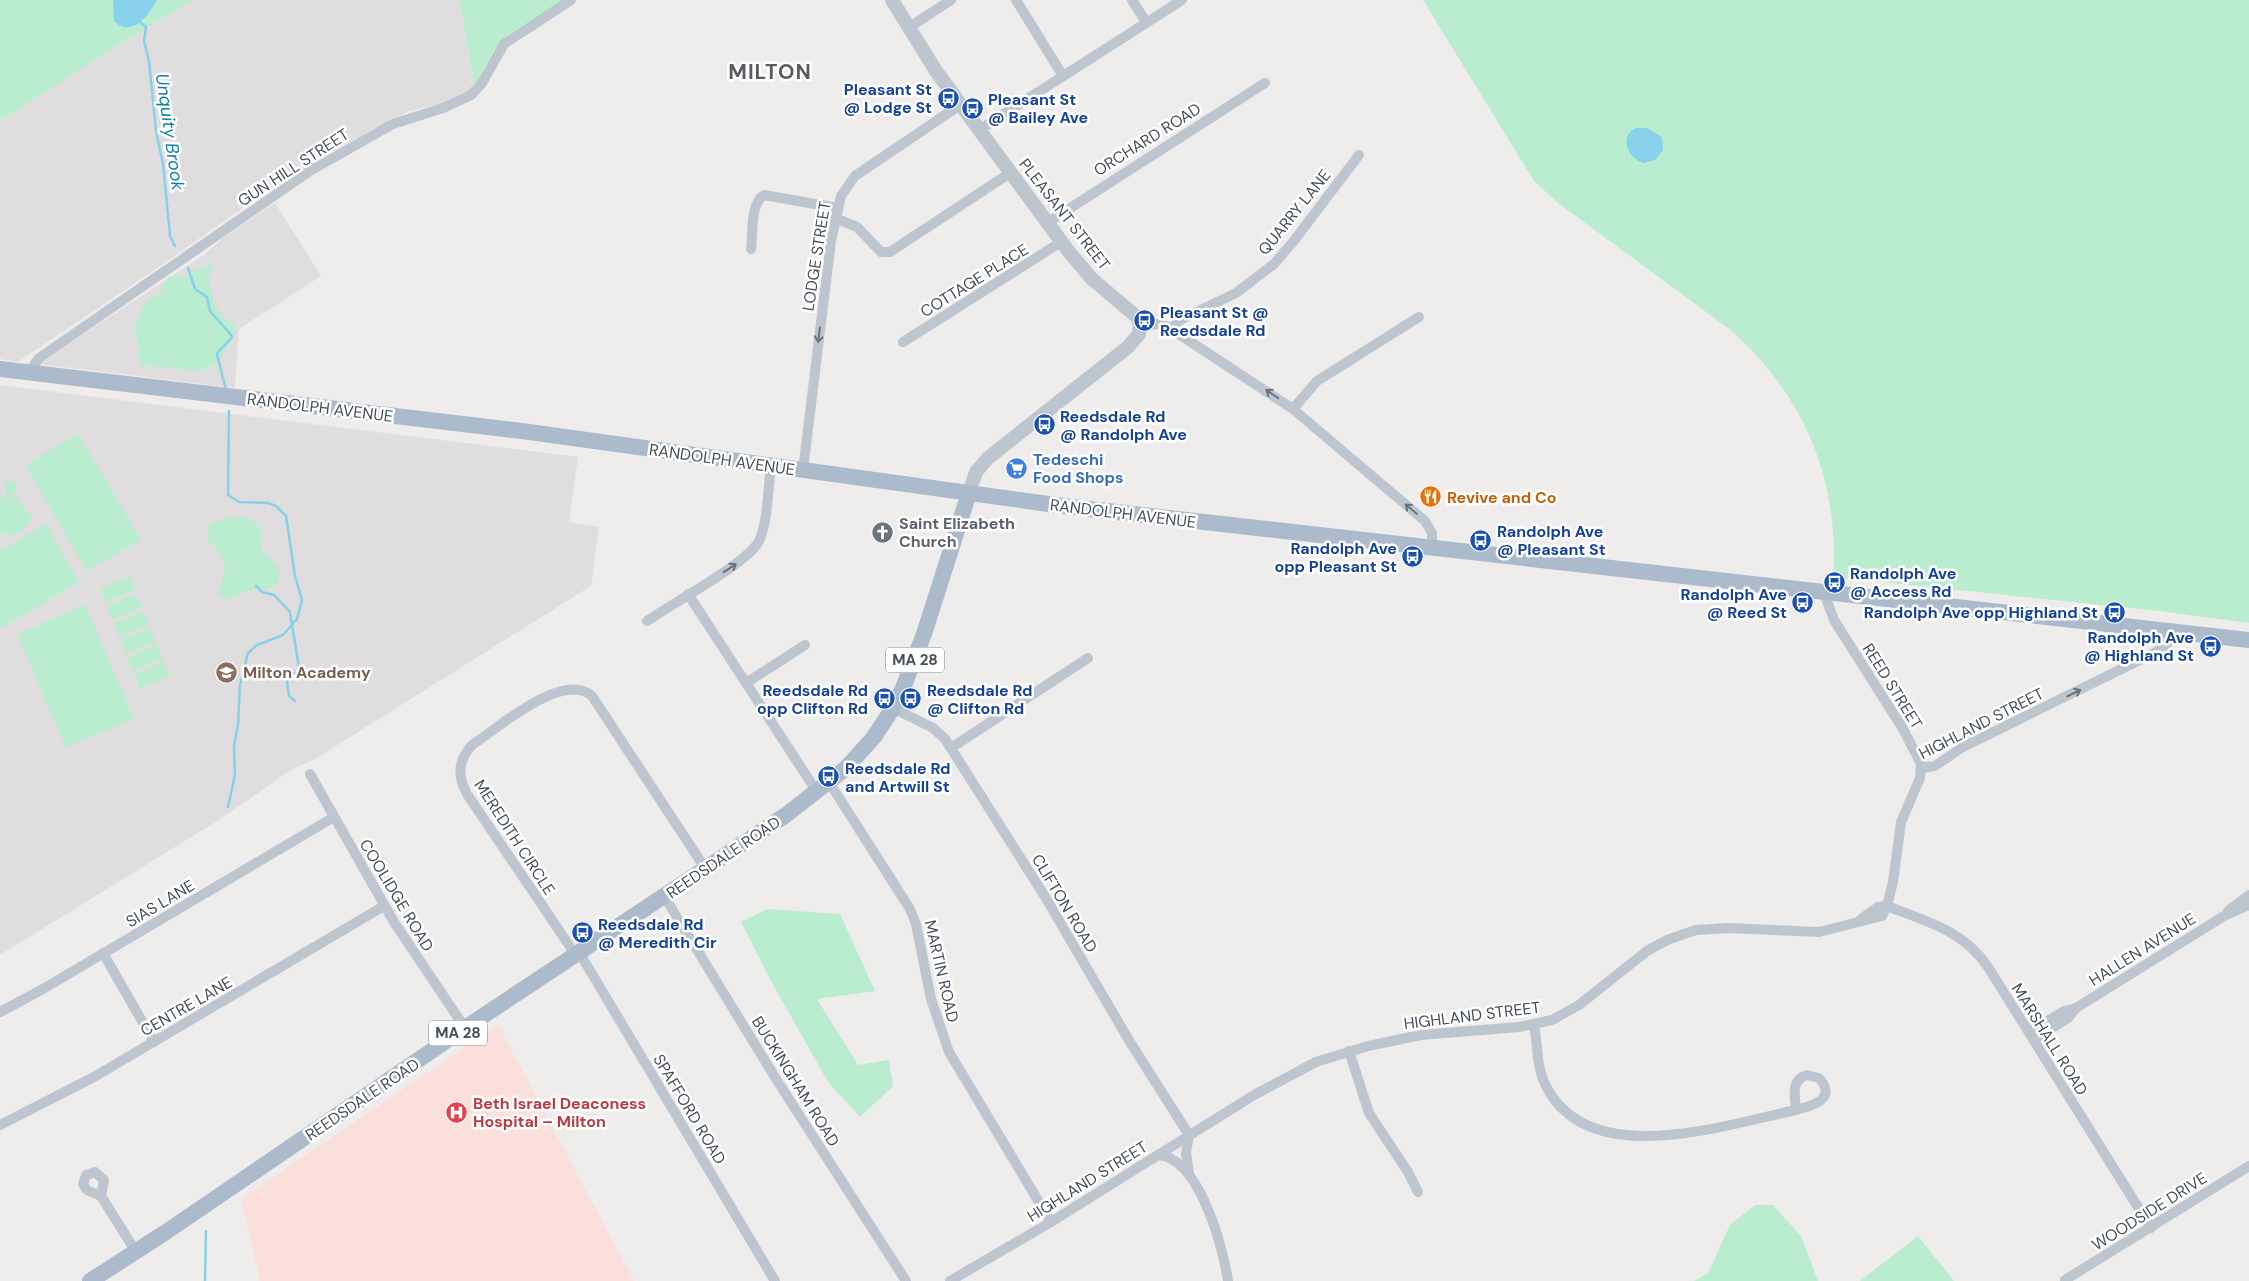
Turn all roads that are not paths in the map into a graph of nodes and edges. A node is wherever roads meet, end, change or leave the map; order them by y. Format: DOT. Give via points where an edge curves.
graph roads {
  1 [pos="571,0"];
  2 [pos="892,0"];
  3 [pos="951,0"];
  4 [pos="1016,0"];
  5 [pos="1132,0"];
  6 [pos="1182,0"];
  7 [pos="1146,22"];
  8 [pos="908,28"];
  9 [pos="1062,76"];
  10 [pos="1265,83"];
  11 [pos="960,105"];
  12 [pos="979,130"];
  13 [pos="1359,155"];
  14 [pos="1010,173"];
  15 [pos="836,213"];
  16 [pos="1047,223"];
  17 [pos="1061,242"];
  18 [pos="751,249"];
  19 [pos="1419,317"];
  20 [pos="1140,325"];
  21 [pos="1171,329"];
  22 [pos="903,342"];
  23 [pos="0,369"];
  24 [pos="33,373"];
  25 [pos="1293,409"];
  26 [pos="771,466"];
  27 [pos="803,470"];
  28 [pos="969,493"];
  29 [pos="1432,549"];
  30 [pos="1824,593"];
  31 [pos="688,594"];
  32 [pos="647,621"];
  33 [pos="2172,631"];
  34 [pos="2249,640"];
  35 [pos="805,645"];
  36 [pos="1088,658"];
  37 [pos="746,683"];
  38 [pos="893,708"];
  39 [pos="951,748"];
  40 [pos="1922,768"];
  41 [pos="310,774"];
  42 [pos="823,787"];
  43 [pos="334,817"];
  44 [pos="705,868"];
  45 [pos="2249,895"];
  46 [pos="664,896"];
  47 [pos="2249,905"];
  48 [pos="384,906"];
  49 [pos="1887,906"];
  50 [pos="2224,916"];
  51 [pos="577,953"];
  52 [pos="103,954"];
  53 [pos="0,1012"];
  54 [pos="1534,1025"];
  55 [pos="465,1028"];
  56 [pos="2031,1036"];
  57 [pos="154,1042"];
  58 [pos="1350,1051"];
  59 [pos="1796,1110"];
  60 [pos="0,1125"];
  61 [pos="1189,1135"];
  62 [pos="1158,1155"];
  63 [pos="2249,1166"];
  64 [pos="1189,1173"];
  65 [pos="1418,1192"];
  66 [pos="101,1196"];
  67 [pos="1051,1222"];
  68 [pos="2151,1228"];
  69 [pos="136,1252"];
  70 [pos="2065,1280"];
  71 [pos="90,1281"];
  72 [pos="775,1281"];
  73 [pos="906,1281"];
  74 [pos="950,1281"];
  75 [pos="1228,1281"];
  1 -- 24 [label="street, GUN HILL STREET" via="504,44 482,83 470,95 393,124 310,171 40,358"];
  2 -- 8 [label="street, PLEASANT STREET"];
  3 -- 8 [label="street"];
  4 -- 9 [label="street"];
  5 -- 7 [label="street"];
  6 -- 7 [label="street"];
  7 -- 9 [label="street"];
  8 -- 11 [label="street, PLEASANT STREET"];
  9 -- 12 [label="street"];
  10 -- 16 [label="street, ORCHARD ROAD"];
  11 -- 12 [label="street, PLEASANT STREET"];
  11 -- 15 [label="street, LODGE STREET" via="855,176 843,190"];
  12 -- 14 [label="street, PLEASANT STREET"];
  13 -- 21 [label="street, QUARRY LANE" via="1274,264 1236,293 1180,320"];
  14 -- 15 [label="street" via="890,252 878,250 862,230"];
  14 -- 16 [label="street, PLEASANT STREET"];
  15 -- 18 [label="street" via="764,195 756,206"];
  15 -- 27 [label="street, LODGE STREET, one-way"];
  16 -- 17 [label="street, PLEASANT STREET"];
  17 -- 20 [label="street, PLEASANT STREET" via="1087,274 1135,314"];
  17 -- 22 [label="street, COTTAGE PLACE"];
  19 -- 25 [label="street" via="1317,381"];
  20 -- 21 [label="street" via="1158,324"];
  20 -- 28 [label="street, REEDSDALE ROAD" via="1138,337 1128,347 988,458 976,472"];
  25 -- 21 [label="street, one-way"];
  23 -- 24 [label="main road, RANDOLPH AVENUE"];
  24 -- 26 [label="main road, RANDOLPH AVENUE" via="522,431"];
  29 -- 25 [label="street, one-way" via="1432,533 1425,521"];
  26 -- 27 [label="main road, RANDOLPH AVENUE"];
  31 -- 26 [label="street, one-way" via="754,549 762,530"];
  27 -- 28 [label="main road, RANDOLPH AVENUE"];
  28 -- 29 [label="main road, RANDOLPH AVENUE"];
  28 -- 38 [label="main road, REEDSDALE ROAD / MA 28" via="914,662"];
  29 -- 30 [label="main road, RANDOLPH AVENUE"];
  30 -- 33 [label="main road, RANDOLPH AVENUE"];
  30 -- 40 [label="street, REED STREET" via="1834,620 1912,744"];
  31 -- 32 [label="street"];
  31 -- 37 [label="street, MARTIN ROAD"];
  33 -- 34 [label="main road, RANDOLPH AVENUE"];
  40 -- 33 [label="street, HIGHLAND STREET, one-way" via="1935,766 1961,748 2156,652 2169,642"];
  35 -- 37 [label="street"];
  36 -- 39 [label="street"];
  37 -- 42 [label="street, MARTIN ROAD"];
  38 -- 39 [label="street, CLIFTON ROAD" via="938,731"];
  38 -- 42 [label="main road, REEDSDALE ROAD / MA 28" via="858,756"];
  39 -- 61 [label="street, CLIFTON ROAD"];
  40 -- 49 [label="street, HIGHLAND STREET" via="1902,822"];
  41 -- 43 [label="street, COOLIDGE ROAD"];
  42 -- 44 [label="main road, REEDSDALE ROAD / MA 28"];
  42 -- 67 [label="street, MARTIN ROAD" via="910,909 931,999 949,1052"];
  43 -- 48 [label="street, COOLIDGE ROAD"];
  43 -- 52 [label="street, SIAS LANE"];
  44 -- 46 [label="main road, REEDSDALE ROAD / MA 28"];
  44 -- 51 [label="street, MEREDITH CIRCLE" via="592,696 575,688 544,697 472,745 461,762 460,775 467,794"];
  45 -- 50 [label="street, HALLEN AVENUE"];
  46 -- 51 [label="main road, REEDSDALE ROAD / MA 28"];
  46 -- 73 [label="street, BUCKINGHAM ROAD"];
  47 -- 50 [label="street, HALLEN AVENUE"];
  48 -- 55 [label="street, COOLIDGE ROAD"];
  48 -- 57 [label="street, CENTRE LANE"];
  49 -- 54 [label="street, HIGHLAND STREET" via="1878,907 1854,923 1819,932 1721,928 1689,932 1647,951 1569,1012"];
  49 -- 56 [label="street, MARSHALL ROAD" via="1946,929 1968,944 1984,960"];
  50 -- 56 [label="street, HALLEN AVENUE" via="2076,1008 2068,1018"];
  51 -- 55 [label="main road, REEDSDALE ROAD / MA 28"];
  51 -- 72 [label="street, SPAFFORD ROAD"];
  52 -- 53 [label="street, SIAS LANE"];
  52 -- 57 [label="street"];
  54 -- 58 [label="street, HIGHLAND STREET" via="1438,1032"];
  54 -- 59 [label="street" via="1538,1065 1546,1088 1568,1114 1597,1130 1625,1135 1673,1135"];
  55 -- 69 [label="main road, REEDSDALE ROAD / MA 28"];
  56 -- 68 [label="street, MARSHALL ROAD"];
  57 -- 60 [label="street, CENTRE LANE" via="84,1083"];
  58 -- 61 [label="street, HIGHLAND STREET" via="1292,1073"];
  58 -- 65 [label="street" via="1369,1113"];
  59 -- 59 [label="street" via="1814,1105 1824,1097 1825,1087 1817,1077 1804,1075 1795,1084"];
  61 -- 62 [label="street, HIGHLAND STREET"];
  61 -- 64 [label="street" via="1186,1153"];
  62 -- 64 [label="street" via="1173,1159"];
  62 -- 67 [label="street, HIGHLAND STREET"];
  63 -- 68 [label="street, WOODSIDE DRIVE"];
  64 -- 75 [label="street" via="1207,1210"];
  66 -- 69 [label="street"];
  67 -- 74 [label="street, HIGHLAND STREET"];
  68 -- 70 [label="street, WOODSIDE DRIVE"];
  69 -- 71 [label="main road, REEDSDALE ROAD / MA 28"];
}
